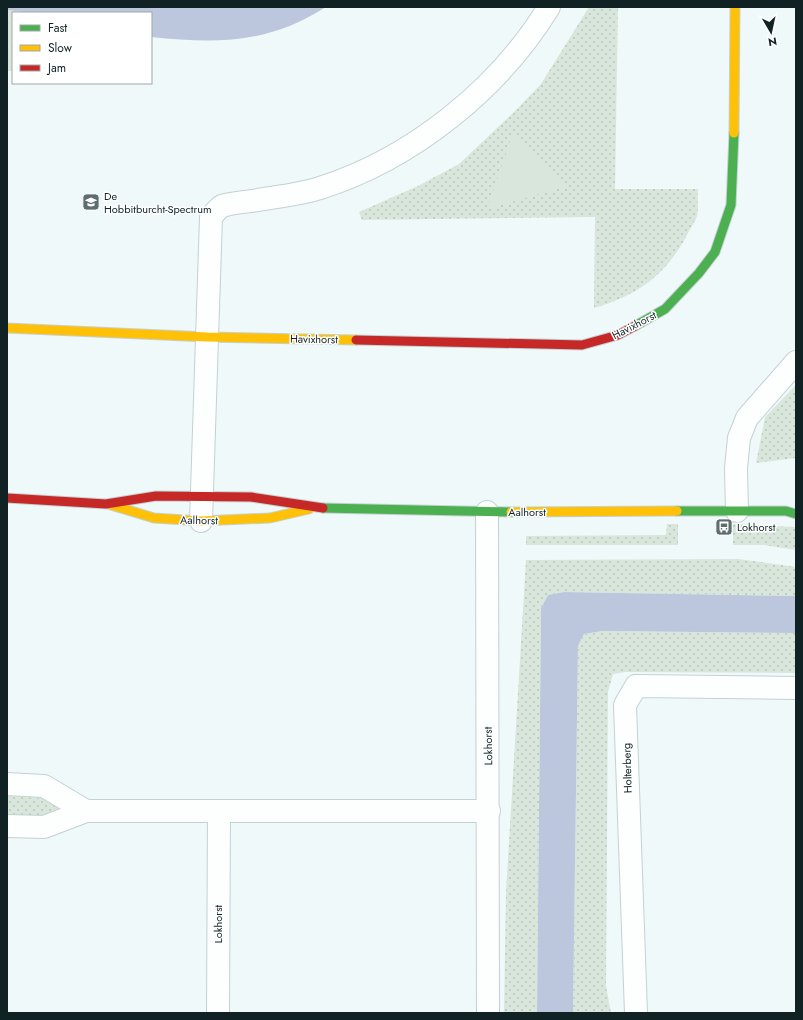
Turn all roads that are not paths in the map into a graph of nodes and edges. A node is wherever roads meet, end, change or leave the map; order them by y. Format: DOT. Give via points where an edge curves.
graph roads {
  1 [pos="549,7"];
  2 [pos="735,7"];
  3 [pos="7,328"];
  4 [pos="207,337"];
  5 [pos="796,362"];
  6 [pos="202,496"];
  7 [pos="7,498"];
  8 [pos="106,504"];
  9 [pos="316,508"];
  10 [pos="796,508"];
  11 [pos="737,511"];
  12 [pos="786,511"];
  13 [pos="487,512"];
  14 [pos="796,514"];
  15 [pos="201,521"];
  16 [pos="796,688"];
  17 [pos="7,784"];
  18 [pos="86,811"];
  19 [pos="219,811"];
  20 [pos="489,811"];
  21 [pos="7,826"];
  22 [pos="218,1013"];
  23 [pos="488,1013"];
  24 [pos="636,1013"];
  1 -- 4 [label="street" via="516,54 483,87 439,127 396,156 320,188 221,207 211,217"];
  2 -- 4 [label="street, Havixhorst" via="734,166 730,205 715,252 665,309 618,335 582,345"];
  3 -- 4 [label="street, Havixhorst"];
  4 -- 6 [label="street"];
  5 -- 11 [label="street" via="747,418 739,438 736,468"];
  6 -- 8 [label="street, Aalhorst" via="156,496"];
  6 -- 9 [label="street, Aalhorst" via="277,500"];
  6 -- 15 [label="street"];
  7 -- 8 [label="street, Aalhorst"];
  8 -- 15 [label="street, Aalhorst" via="154,518"];
  9 -- 13 [label="street, Aalhorst"];
  9 -- 15 [label="street, Aalhorst" via="270,518"];
  10 -- 12 [label="street, Aalhorst"];
  11 -- 12 [label="street, Aalhorst"];
  11 -- 13 [label="street, Aalhorst"];
  12 -- 14 [label="street, Aalhorst"];
  13 -- 20 [label="street, Lokhorst"];
  16 -- 24 [label="street, Holterberg" via="636,686 625,705"];
  17 -- 18 [label="street" via="44,786"];
  18 -- 19 [label="street"];
  18 -- 21 [label="street" via="44,828"];
  19 -- 20 [label="street"];
  19 -- 22 [label="street, Lokhorst"];
  20 -- 23 [label="street, Lokhorst"];
}
